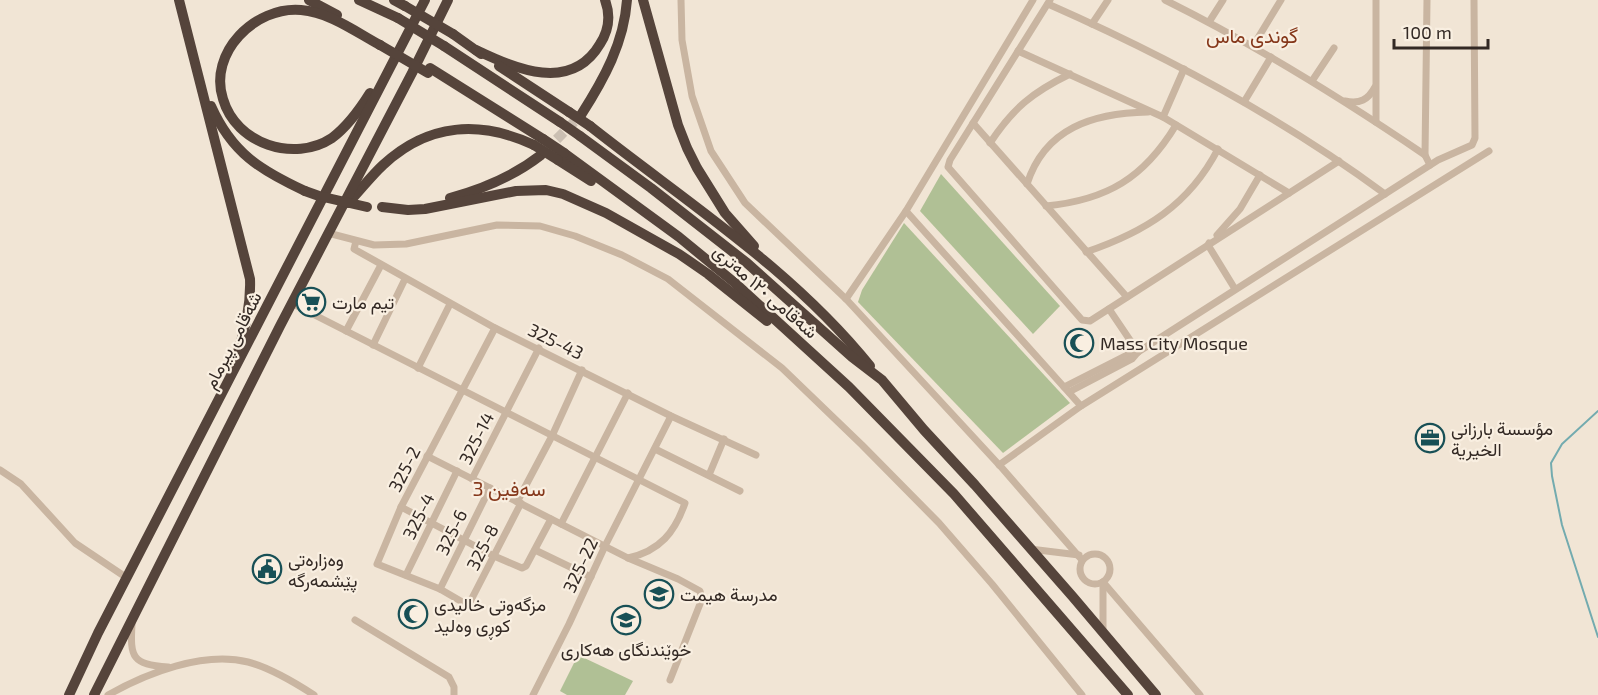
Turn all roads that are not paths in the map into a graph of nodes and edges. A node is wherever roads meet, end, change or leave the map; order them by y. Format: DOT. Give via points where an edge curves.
graph roads {
  1 [pos="180,0"];
  2 [pos="309,0"];
  3 [pos="358,0"];
  4 [pos="394,0"];
  5 [pos="447,0"];
  6 [pos="453,0"];
  7 [pos="605,0"];
  8 [pos="627,0"];
  9 [pos="643,0"];
  10 [pos="1033,0"];
  11 [pos="1108,0"];
  12 [pos="1165,0"];
  13 [pos="1223,0"];
  14 [pos="1281,0"];
  15 [pos="1376,0"];
  16 [pos="1427,0"];
  17 [pos="1474,0"];
  18 [pos="424,2"];
  19 [pos="682,2"];
  20 [pos="1049,2"];
  21 [pos="440,15"];
  22 [pos="1209,22"];
  23 [pos="1092,24"];
  24 [pos="382,43"];
  25 [pos="1253,46"];
  26 [pos="1334,48"];
  27 [pos="476,50"];
  28 [pos="1018,51"];
  29 [pos="1271,57"];
  30 [pos="393,61"];
  31 [pos="1184,69"];
  32 [pos="1070,74"];
  33 [pos="201,81"];
  34 [pos="1312,81"];
  35 [pos="1376,85"];
  36 [pos="1342,101"];
  37 [pos="1244,102"];
  38 [pos="1152,112"];
  39 [pos="582,115"];
  40 [pos="1162,117"];
  41 [pos="1376,122"];
  42 [pos="973,123"];
  43 [pos="1176,125"];
  44 [pos="538,142"];
  45 [pos="990,143"];
  46 [pos="1218,149"];
  47 [pos="1489,151"];
  48 [pos="541,155"];
  49 [pos="1425,155"];
  50 [pos="1339,161"];
  51 [pos="1430,165"];
  52 [pos="1260,175"];
  53 [pos="1027,184"];
  54 [pos="1289,193"];
  55 [pos="1385,194"];
  56 [pos="1046,206"];
  57 [pos="382,207"];
  58 [pos="339,211"];
  59 [pos="906,211"];
  60 [pos="328,233"];
  61 [pos="356,241"];
  62 [pos="1208,245"];
  63 [pos="1086,252"];
  64 [pos="381,265"];
  65 [pos="786,278"];
  66 [pos="405,279"];
  67 [pos="1235,289"];
  68 [pos="1126,297"];
  69 [pos="846,299"];
  70 [pos="292,304"];
  71 [pos="450,304"];
  72 [pos="1109,309"];
  73 [pos="495,328"];
  74 [pos="346,331"];
  75 [pos="373,345"];
  76 [pos="539,348"];
  77 [pos="1138,352"];
  78 [pos="418,368"];
  79 [pos="582,370"];
  80 [pos="231,377"];
  81 [pos="882,380"];
  82 [pos="849,387"];
  83 [pos="463,390"];
  84 [pos="1067,390"];
  85 [pos="628,393"];
  86 [pos="1081,406"];
  87 [pos="507,412"];
  88 [pos="671,416"];
  89 [pos="552,436"];
  90 [pos="724,439"];
  91 [pos="655,449"];
  92 [pos="756,455"];
  93 [pos="427,456"];
  94 [pos="596,457"];
  95 [pos="999,465"];
  96 [pos="0,470"];
  97 [pos="457,471"];
  98 [pos="709,475"];
  99 [pos="472,479"];
  100 [pos="639,479"];
  101 [pos="490,488"];
  102 [pos="740,490"];
  103 [pos="519,502"];
  104 [pos="401,507"];
  105 [pos="551,519"];
  106 [pos="431,523"];
  107 [pos="561,524"];
  108 [pos="464,540"];
  109 [pos="605,546"];
  110 [pos="1030,549"];
  111 [pos="535,550"];
  112 [pos="494,556"];
  113 [pos="1082,557"];
  114 [pos="628,558"];
  115 [pos="406,575"];
  116 [pos="591,577"];
  117 [pos="127,578"];
  118 [pos="1103,582"];
  119 [pos="440,589"];
  120 [pos="132,618"];
  121 [pos="356,620"];
  122 [pos="1103,632"];
  123 [pos="170,668"];
  124 [pos="670,680"];
  125 [pos="69,695"];
  126 [pos="94,695"];
  127 [pos="108,695"];
  128 [pos="314,695"];
  129 [pos="454,695"];
  130 [pos="533,695"];
  131 [pos="1082,695"];
  132 [pos="1128,695"];
  133 [pos="1156,695"];
  134 [pos="1200,695"];
  1 -- 33 [label="highway"];
  2 -- 24 [label="highway, شەقامی ١٢٠ مەتری"];
  3 -- 81 [label="highway, شەقامی ١٢٠ مەتری, bridge" via="444,46 580,136 747,263"];
  4 -- 27 [label="highway, bridge"];
  5 -- 21 [label="highway, شەقامی پیرمام"];
  6 -- 21 [label="highway"];
  7 -- 27 [label="highway" via="609,18 605,36 592,57 570,70 532,72"];
  8 -- 39 [label="highway" via="615,53"];
  9 -- 65 [label="highway" via="678,125 697,168 725,213"];
  10 -- 59 [label="street"];
  11 -- 23 [label="street"];
  12 -- 22 [label="street"];
  13 -- 22 [label="street"];
  14 -- 25 [label="street"];
  15 -- 35 [label="street"];
  16 -- 49 [label="street"];
  17 -- 51 [label="street" via="1475,141"];
  18 -- 30 [label="highway, شەقامی پیرمام"];
  19 -- 69 [label="street" via="682,40 692,96 711,151 745,203"];
  20 -- 23 [label="street"];
  20 -- 28 [label="street"];
  21 -- 58 [label="highway, شەقامی پیرمام"];
  22 -- 25 [label="street"];
  23 -- 31 [label="street"];
  24 -- 30 [label="highway" via="312,12 275,13 250,25 234,41 222,69 222,97 236,124 258,141 285,149 308,148 333,137 348,124"];
  24 -- 44 [label="highway, شەقامی ١٢٠ مەتری" via="484,100"];
  25 -- 29 [label="street"];
  26 -- 34 [label="street"];
  27 -- 65 [label="highway, bridge" via="658,176"];
  28 -- 32 [label="street"];
  28 -- 42 [label="street"];
  29 -- 34 [label="street"];
  29 -- 37 [label="street"];
  30 -- 80 [label="highway, شەقامی پیرمام"];
  31 -- 37 [label="street"];
  31 -- 40 [label="street"];
  32 -- 38 [label="street"];
  32 -- 45 [label="street" via="1027,98"];
  33 -- 57 [label="highway, bridge" via="226,136 257,165 319,196"];
  33 -- 80 [label="highway" via="250,279 247,324"];
  34 -- 36 [label="street"];
  35 -- 36 [label="street" via="1364,100"];
  35 -- 41 [label="street"];
  36 -- 41 [label="street"];
  37 -- 50 [label="street"];
  38 -- 40 [label="street"];
  38 -- 53 [label="street" via="1111,116 1069,129 1038,157"];
  40 -- 43 [label="street"];
  41 -- 49 [label="street"];
  42 -- 45 [label="street"];
  42 -- 72 [label="street" via="949,162 950,171 1082,320 1090,321"];
  43 -- 46 [label="street"];
  43 -- 56 [label="street" via="1158,154 1122,184 1088,199"];
  44 -- 58 [label="highway" via="492,130 436,134 410,145 383,165"];
  44 -- 82 [label="highway, شەقامی ١٢٠ مەتری, bridge" via="692,248"];
  45 -- 53 [label="street"];
  46 -- 52 [label="street"];
  46 -- 63 [label="street" via="1209,167 1170,209 1136,233"];
  47 -- 86 [label="street"];
  48 -- 57 [label="highway" via="483,188 440,201"];
  49 -- 51 [label="street"];
  50 -- 54 [label="street"];
  50 -- 55 [label="street"];
  51 -- 55 [label="street"];
  52 -- 54 [label="street"];
  52 -- 62 [label="street" via="1240,210"];
  53 -- 56 [label="street"];
  54 -- 62 [label="street"];
  55 -- 67 [label="street"];
  56 -- 63 [label="street"];
  57 -- 82 [label="highway" via="425,210 531,190 577,199 689,260"];
  58 -- 60 [label="highway, شەقامی پیرمام"];
  59 -- 69 [label="street"];
  59 -- 84 [label="street"];
  60 -- 61 [label="street"];
  60 -- 70 [label="highway, شەقامی پیرمام"];
  61 -- 64 [label="street, 325-43" via="354,249"];
  61 -- 131 [label="street" via="406,244 497,225 540,226 622,255 668,279 782,368 862,445 939,523"];
  62 -- 67 [label="street"];
  62 -- 68 [label="street"];
  63 -- 68 [label="street"];
  64 -- 66 [label="street, 325-43"];
  64 -- 74 [label="street"];
  65 -- 81 [label="highway" via="858,350"];
  66 -- 71 [label="street, 325-43"];
  66 -- 75 [label="street"];
  67 -- 77 [label="street"];
  68 -- 72 [label="street"];
  69 -- 95 [label="street"];
  70 -- 74 [label="street"];
  70 -- 120 [label="highway, شەقامی پیرمام"];
  71 -- 73 [label="street, 325-43"];
  71 -- 78 [label="street"];
  72 -- 77 [label="street"];
  73 -- 76 [label="street, 325-43"];
  73 -- 83 [label="street, 325-2"];
  74 -- 75 [label="street"];
  75 -- 78 [label="street"];
  76 -- 79 [label="street, 325-43"];
  76 -- 87 [label="street, 325-14"];
  77 -- 84 [label="street"];
  78 -- 83 [label="street"];
  79 -- 85 [label="street, 325-43"];
  79 -- 89 [label="street, 325-8"];
  80 -- 117 [label="highway, شەقامی پیرمام"];
  81 -- 110 [label="highway, شەقامی ١٢٠ مەتری"];
  82 -- 132 [label="highway, شەقامی ١٢٠ مەتری" via="954,495"];
  83 -- 87 [label="street"];
  83 -- 93 [label="street, 325-2"];
  84 -- 86 [label="street"];
  85 -- 88 [label="street, 325-43"];
  85 -- 94 [label="street"];
  86 -- 95 [label="street"];
  87 -- 89 [label="street"];
  87 -- 99 [label="street, 325-14"];
  88 -- 90 [label="street, 325-43"];
  88 -- 91 [label="street, 325-22"];
  89 -- 94 [label="street"];
  89 -- 103 [label="street, 325-8"];
  90 -- 92 [label="street, 325-43"];
  90 -- 98 [label="street"];
  91 -- 98 [label="street"];
  91 -- 100 [label="street, 325-22"];
  93 -- 97 [label="street"];
  93 -- 104 [label="street, 325-2"];
  94 -- 100 [label="street"];
  94 -- 107 [label="street"];
  95 -- 113 [label="street"];
  96 -- 117 [label="street" via="21,484 75,543"];
  97 -- 99 [label="street"];
  97 -- 106 [label="street, 325-4"];
  98 -- 102 [label="street"];
  99 -- 101 [label="street"];
  100 -- 109 [label="street, 325-22"];
  100 -- 114 [label="street" via="685,502 678,524 663,542 644,555"];
  101 -- 103 [label="street"];
  101 -- 108 [label="street, 325-6"];
  103 -- 105 [label="street"];
  103 -- 112 [label="street, 325-8"];
  104 -- 106 [label="street"];
  104 -- 115 [label="street, 325-2" via="377,564"];
  105 -- 107 [label="street"];
  105 -- 111 [label="street"];
  106 -- 108 [label="street"];
  106 -- 115 [label="street, 325-4"];
  107 -- 109 [label="street"];
  108 -- 112 [label="street"];
  108 -- 119 [label="street, 325-6"];
  109 -- 114 [label="street"];
  109 -- 116 [label="street, 325-22"];
  110 -- 113 [label="street"];
  110 -- 122 [label="highway, شەقامی ١٢٠ مەتری"];
  111 -- 112 [label="street" via="524,568"];
  111 -- 116 [label="street"];
  112 -- 119 [label="street, 325-8" via="470,604"];
  113 -- 118 [label="street" via="1080,572 1085,580"];
  113 -- 118 [label="street" via="1098,553 1110,563 1110,574"];
  114 -- 124 [label="street" via="700,591 700,604"];
  115 -- 119 [label="street"];
  116 -- 130 [label="street, 325-22"];
  117 -- 125 [label="highway, شەقامی پیرمام"];
  118 -- 122 [label="street"];
  118 -- 134 [label="street"];
  120 -- 123 [label="street" via="131,649 135,658 144,664"];
  120 -- 126 [label="highway, شەقامی پیرمام"];
  121 -- 129 [label="street" via="449,677"];
  122 -- 133 [label="highway, شەقامی ١٢٠ مەتری"];
  123 -- 127 [label="street"];
  123 -- 128 [label="street" via="213,660 248,662"];
}
